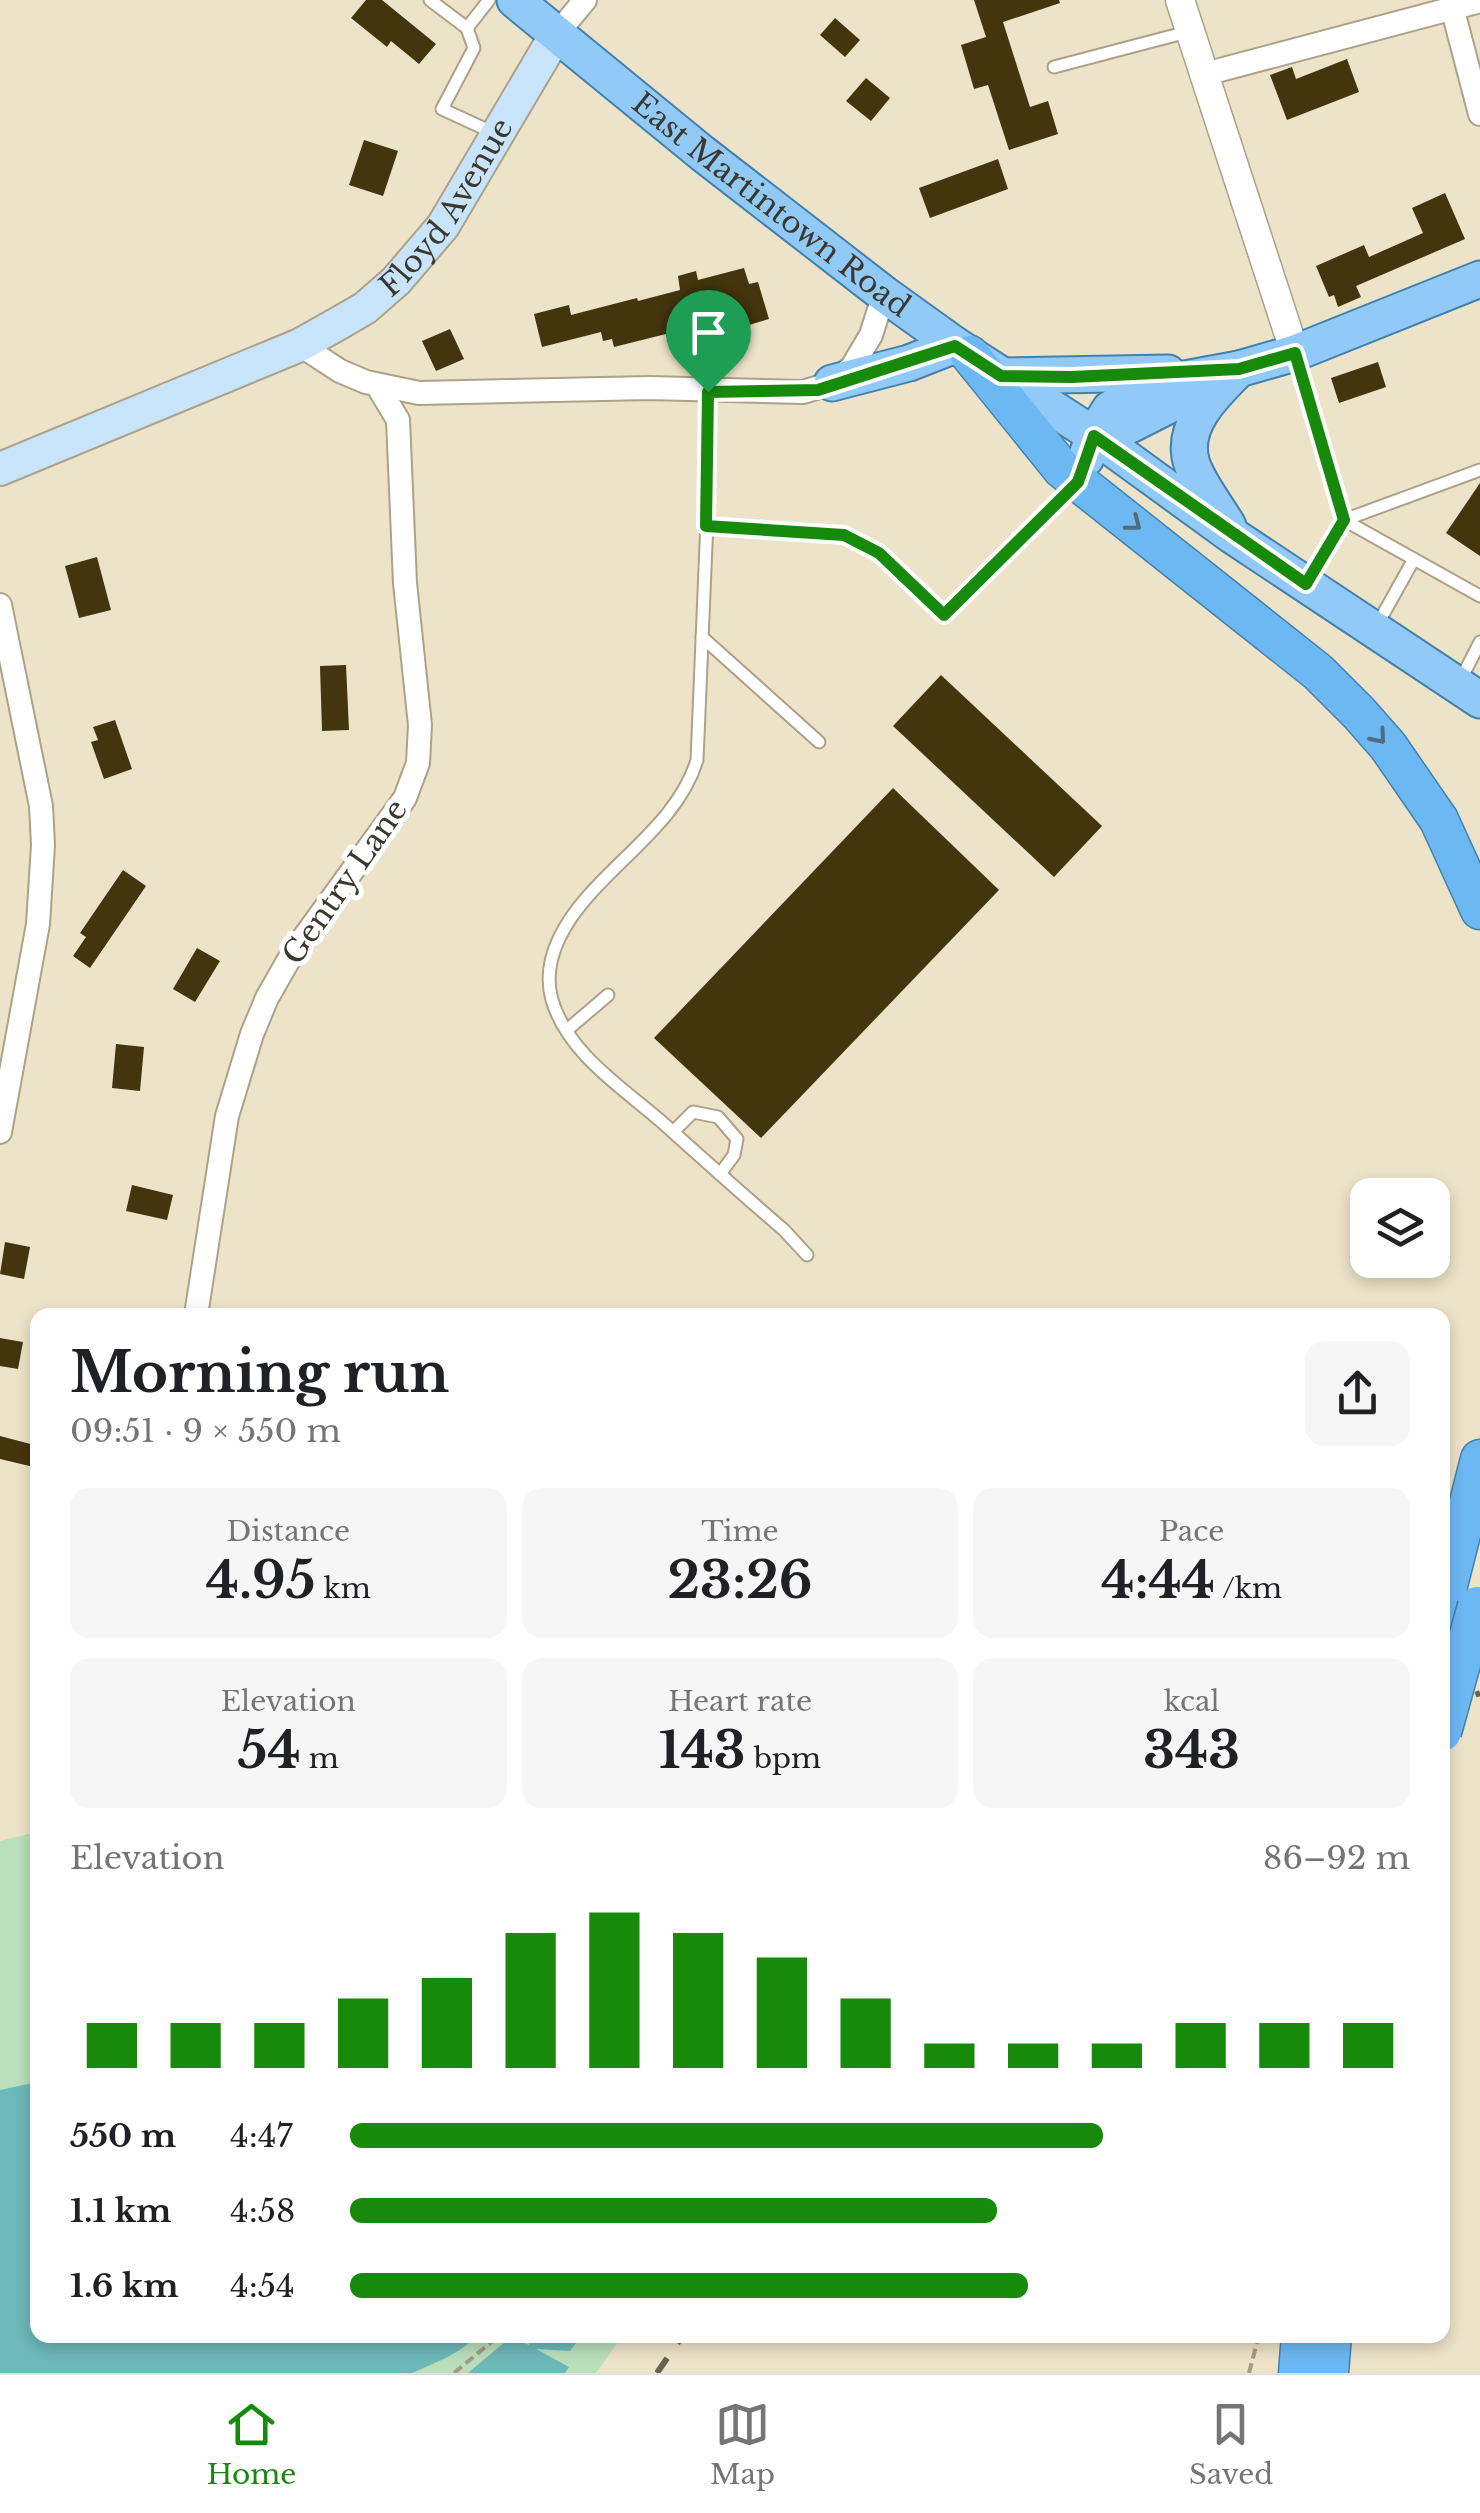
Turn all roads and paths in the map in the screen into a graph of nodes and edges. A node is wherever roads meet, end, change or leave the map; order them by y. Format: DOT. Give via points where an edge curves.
graph roads {
  1 [pos="430,0"];
  2 [pos="489,0"];
  3 [pos="515,0"];
  4 [pos="585,0"];
  5 [pos="1180,0"];
  6 [pos="1480,0"];
  7 [pos="1452,7"];
  8 [pos="467,28"];
  9 [pos="1191,32"];
  10 [pos="556,35"];
  11 [pos="1054,67"];
  12 [pos="1204,74"];
  13 [pos="1480,114"];
  14 [pos="498,135"];
  15 [pos="1480,280"];
  16 [pos="884,294"];
  17 [pos="300,345"];
  18 [pos="962,350"];
  19 [pos="1295,353"];
  20 [pos="1239,369"];
  21 [pos="1001,376"];
  22 [pos="832,383"];
  23 [pos="377,385"];
  24 [pos="708,392"];
  25 [pos="1094,436"];
  26 [pos="0,469"];
  27 [pos="1480,470"];
  28 [pos="1078,482"];
  29 [pos="1344,520"];
  30 [pos="706,526"];
  31 [pos="1234,536"];
  32 [pos="1414,559"];
  33 [pos="1306,584"];
  34 [pos="1480,596"];
  35 [pos="0,605"];
  36 [pos="1374,630"];
  37 [pos="702,637"];
  38 [pos="1480,642"];
  39 [pos="1469,693"];
  40 [pos="819,742"];
  41 [pos="1480,910"];
  42 [pos="608,995"];
  43 [pos="567,1030"];
  44 [pos="0,1132"];
  45 [pos="673,1132"];
  46 [pos="720,1174"];
  47 [pos="807,1255"];
  48 [pos="197,1308"];
  49 [pos="1480,1459"];
  50 [pos="1466,1602"];
  51 [pos="1450,1689"];
  52 [pos="490,2343"];
  53 [pos="1257,2343"];
  54 [pos="1301,2343"];
  55 [pos="1331,2343"];
  56 [pos="454,2373"];
  57 [pos="1250,2373"];
  58 [pos="1298,2373"];
  59 [pos="1329,2373"];
  1 -- 8 [label="lane"];
  2 -- 8 [label="lane"];
  3 -- 10 [label="main road, East Martintown Road"];
  4 -- 10 [label="street"];
  5 -- 9 [label="street"];
  6 -- 7 [label="street"];
  7 -- 12 [label="street"];
  7 -- 13 [label="street"];
  8 -- 14 [label="lane" via="474,48 442,108"];
  9 -- 11 [label="lane"];
  9 -- 12 [label="street"];
  10 -- 14 [label="main road, Floyd Avenue"];
  10 -- 16 [label="main road, East Martintown Road"];
  12 -- 19 [label="street"];
  14 -- 17 [label="main road, Floyd Avenue" via="409,268 365,308"];
  15 -- 19 [label="main road"];
  16 -- 18 [label="main road, East Martintown Road"];
  16 -- 22 [label="street" via="871,335 852,367"];
  17 -- 23 [label="street"];
  17 -- 26 [label="main road, Floyd Avenue"];
  18 -- 21 [label="main road, East Martintown Road"];
  18 -- 22 [label="main road"];
  18 -- 28 [label="highway"];
  19 -- 20 [label="main road"];
  19 -- 29 [label="lane"];
  20 -- 21 [label="main road"];
  20 -- 25 [label="main road" via="1152,385 1110,409"];
  20 -- 31 [label="main road" via="1203,407 1190,454"];
  21 -- 25 [label="main road, East Martintown Road"];
  22 -- 24 [label="street" via="803,392"];
  23 -- 24 [label="street" via="446,395"];
  23 -- 48 [label="street, Gentry Lane" via="398,420 418,763 404,798 292,954 252,1034 228,1116"];
  24 -- 30 [label="lane"];
  25 -- 28 [label="main road"];
  25 -- 31 [label="main road, East Martintown Road"];
  27 -- 29 [label="lane"];
  28 -- 30 [label="lane" via="944,615 879,553 844,535"];
  28 -- 41 [label="highway, one-way" via="1359,712 1439,820"];
  29 -- 32 [label="lane"];
  29 -- 33 [label="lane"];
  30 -- 37 [label="lane"];
  31 -- 33 [label="main road, East Martintown Road"];
  32 -- 34 [label="lane"];
  32 -- 36 [label="lane"];
  33 -- 36 [label="main road, East Martintown Road"];
  35 -- 44 [label="street" via="43,845 38,924"];
  36 -- 39 [label="main road, East Martintown Road"];
  37 -- 40 [label="lane"];
  37 -- 43 [label="lane" via="692,777 673,809 578,907 553,954 551,990"];
  38 -- 39 [label="lane"];
  42 -- 43 [label="lane"];
  43 -- 45 [label="lane" via="590,1060"];
  45 -- 46 [label="lane"];
  45 -- 46 [label="lane" via="693,1112 718,1117 737,1139"];
  46 -- 47 [label="lane"];
  49 -- 50 [label="highway"];
  50 -- 51 [label="highway, bridge"];
  52 -- 56 [label="path"];
  53 -- 57 [label="path"];
  54 -- 58 [label="highway"];
  55 -- 59 [label="highway"];
}
